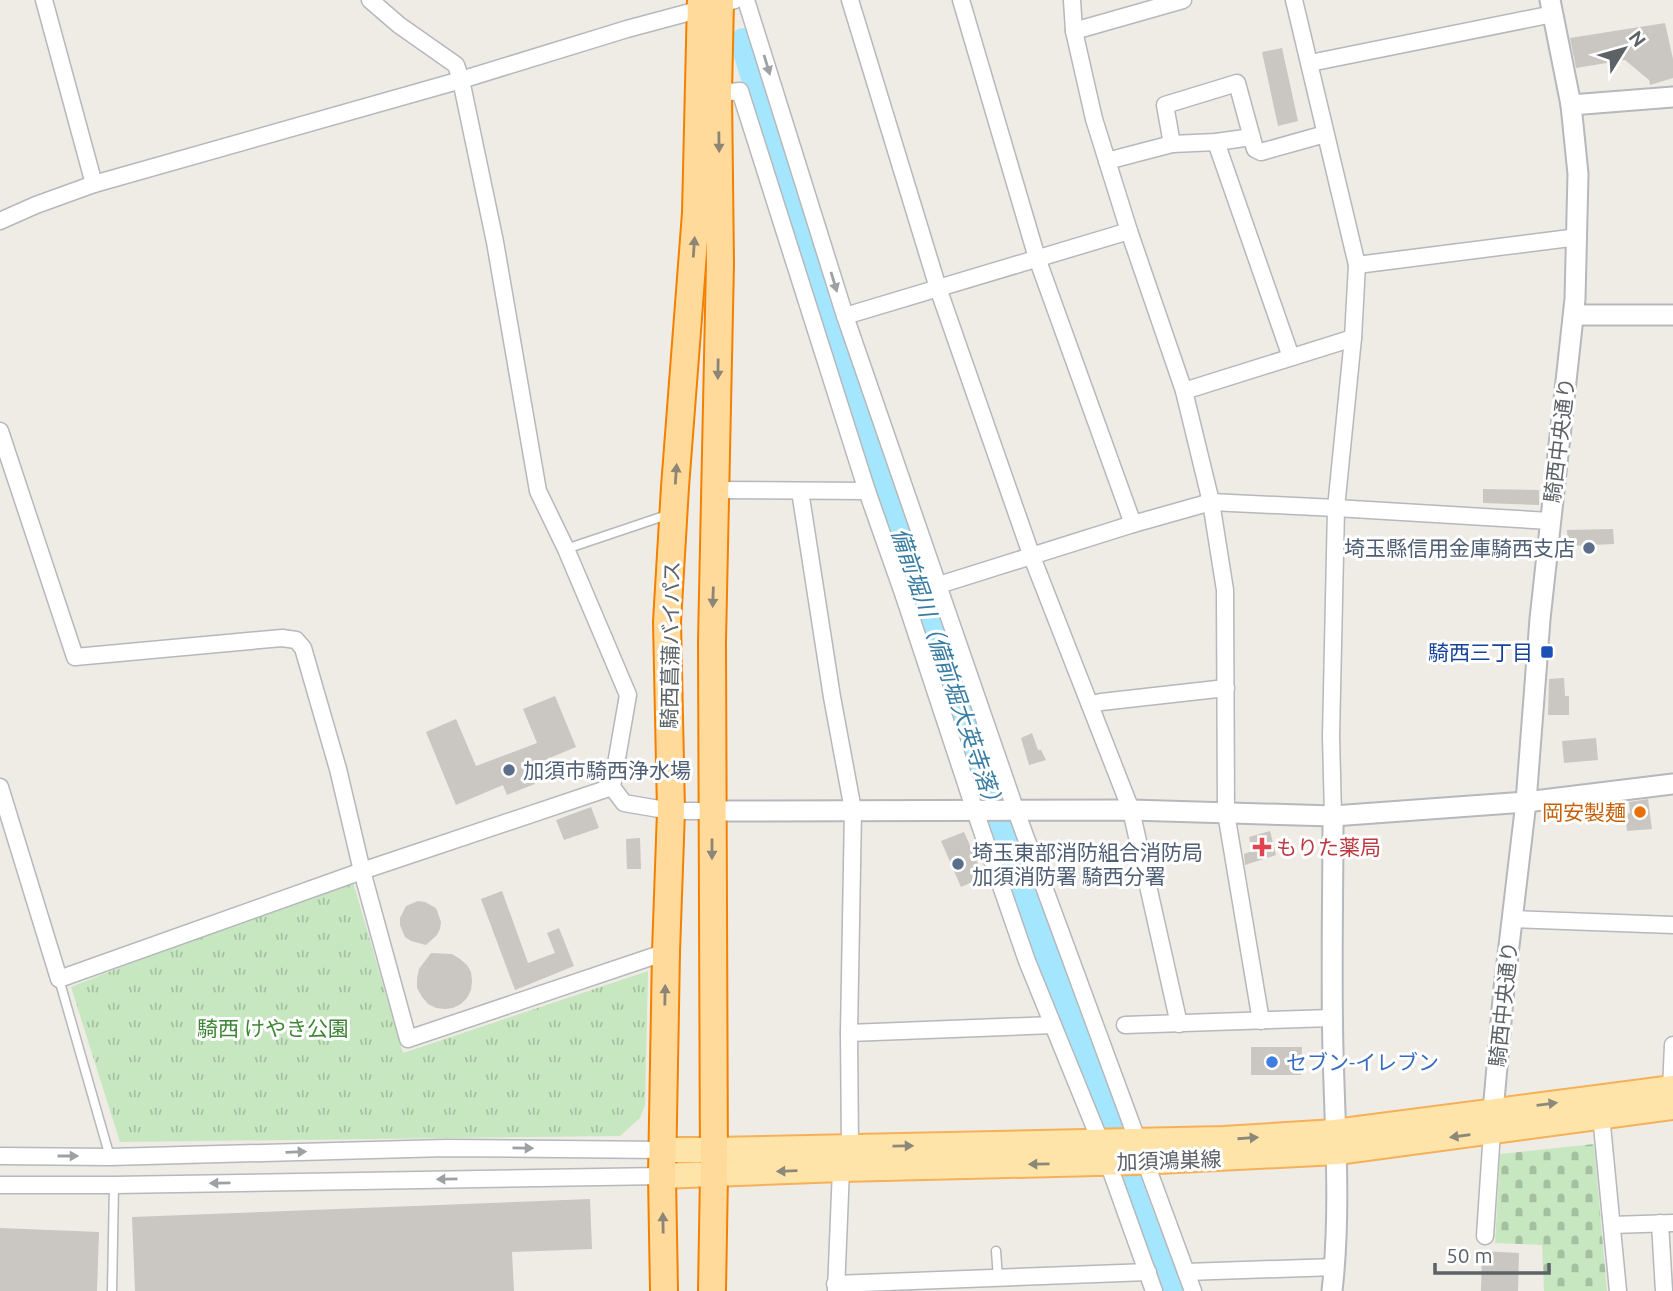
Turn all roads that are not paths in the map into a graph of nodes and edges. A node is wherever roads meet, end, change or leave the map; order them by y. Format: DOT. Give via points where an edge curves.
graph roads {
  1 [pos="44,0"];
  2 [pos="370,0"];
  3 [pos="747,0"];
  4 [pos="850,0"];
  5 [pos="961,0"];
  6 [pos="1072,0"];
  7 [pos="1183,0"];
  8 [pos="1294,0"];
  9 [pos="716,3"];
  10 [pos="1552,7"];
  11 [pos="1074,31"];
  12 [pos="1310,63"];
  13 [pos="461,80"];
  14 [pos="718,93"];
  15 [pos="1673,97"];
  16 [pos="1571,105"];
  17 [pos="1325,134"];
  18 [pos="1252,137"];
  19 [pos="1216,142"];
  20 [pos="1172,144"];
  21 [pos="1107,161"];
  22 [pos="94,184"];
  23 [pos="0,221"];
  24 [pos="1129,231"];
  25 [pos="1578,237"];
  26 [pos="1037,258"];
  27 [pos="1357,265"];
  28 [pos="938,288"];
  29 [pos="1574,315"];
  30 [pos="1673,315"];
  31 [pos="845,316"];
  32 [pos="1353,338"];
  33 [pos="1291,357"];
  34 [pos="1184,391"];
  35 [pos="0,430"];
  36 [pos="716,490"];
  37 [pos="800,491"];
  38 [pos="867,491"];
  39 [pos="1211,502"];
  40 [pos="1336,508"];
  41 [pos="673,513"];
  42 [pos="1550,521"];
  43 [pos="1133,524"];
  44 [pos="566,549"];
  45 [pos="1032,556"];
  46 [pos="935,585"];
  47 [pos="906,595"];
  48 [pos="1226,688"];
  49 [pos="1090,705"];
  50 [pos="1673,784"];
  51 [pos="0,787"];
  52 [pos="612,787"];
  53 [pos="1526,802"];
  54 [pos="853,810"];
  55 [pos="1131,810"];
  56 [pos="671,811"];
  57 [pos="712,811"];
  58 [pos="975,811"];
  59 [pos="1013,811"];
  60 [pos="1226,813"];
  61 [pos="1333,816"];
  62 [pos="362,871"];
  63 [pos="1511,919"];
  64 [pos="1673,925"];
  65 [pos="666,952"];
  66 [pos="59,978"];
  67 [pos="1332,1018"];
  68 [pos="1261,1021"];
  69 [pos="1179,1024"];
  70 [pos="1053,1025"];
  71 [pos="1125,1025"];
  72 [pos="849,1033"];
  73 [pos="1673,1045"];
  74 [pos="1672,1095"];
  75 [pos="1601,1115"];
  76 [pos="1492,1121"];
  77 [pos="1336,1142"];
  78 [pos="1104,1152"];
  79 [pos="1138,1152"];
  80 [pos="0,1156"];
  81 [pos="110,1157"];
  82 [pos="845,1158"];
  83 [pos="714,1162"];
  84 [pos="663,1163"];
  85 [pos="0,1185"];
  86 [pos="114,1185"];
  87 [pos="1666,1223"];
  88 [pos="1612,1225"];
  89 [pos="1485,1236"];
  90 [pos="996,1251"];
  91 [pos="1335,1267"];
  92 [pos="1148,1272"];
  93 [pos="1186,1272"];
  94 [pos="999,1278"];
  95 [pos="932,1286"];
  96 [pos="836,1287"];
  97 [pos="112,1291"];
  98 [pos="664,1291"];
  99 [pos="712,1291"];
  100 [pos="1154,1291"];
  101 [pos="1194,1291"];
  102 [pos="1332,1291"];
  103 [pos="1618,1291"];
  104 [pos="1664,1291"];
  1 -- 22 [label="street"];
  2 -- 13 [label="street" via="456,65"];
  3 -- 31 [label="street, one-way"];
  4 -- 28 [label="street"];
  5 -- 26 [label="street"];
  6 -- 11 [label="street"];
  7 -- 11 [label="street"];
  8 -- 12 [label="street"];
  9 -- 13 [label="street"];
  9 -- 14 [label="highway, 騎西菖蒲バイパス"];
  41 -- 9 [label="highway, 騎西菖蒲バイパス, one-way"];
  10 -- 12 [label="street"];
  10 -- 16 [label="street, 騎西中央通り"];
  11 -- 21 [label="street"];
  12 -- 17 [label="street"];
  13 -- 22 [label="street"];
  13 -- 44 [label="street" via="495,242 538,491"];
  14 -- 36 [label="highway, 騎西菖蒲バイパス, one-way"];
  14 -- 38 [label="street" via="740,92"];
  15 -- 16 [label="street"];
  16 -- 25 [label="street, 騎西中央通り"];
  17 -- 18 [label="street" via="1261,152 1255,149"];
  17 -- 27 [label="street"];
  18 -- 19 [label="street"];
  18 -- 20 [label="street" via="1237,83 1165,105"];
  19 -- 20 [label="street"];
  19 -- 33 [label="street"];
  20 -- 21 [label="street"];
  21 -- 24 [label="street"];
  22 -- 23 [label="street"];
  24 -- 26 [label="street"];
  24 -- 34 [label="street"];
  25 -- 27 [label="street"];
  25 -- 29 [label="street, 騎西中央通り"];
  26 -- 28 [label="street"];
  26 -- 43 [label="street"];
  27 -- 32 [label="street"];
  28 -- 31 [label="street"];
  28 -- 45 [label="street"];
  29 -- 30 [label="street"];
  29 -- 42 [label="street, 騎西中央通り"];
  31 -- 46 [label="street"];
  32 -- 33 [label="street"];
  32 -- 40 [label="street"];
  33 -- 34 [label="street"];
  34 -- 39 [label="street"];
  35 -- 62 [label="street" via="75,657 282,638 296,640 303,648"];
  36 -- 37 [label="street"];
  36 -- 57 [label="highway, 騎西菖蒲バイパス, one-way"];
  37 -- 38 [label="street"];
  37 -- 54 [label="street"];
  38 -- 47 [label="street"];
  39 -- 40 [label="street"];
  39 -- 43 [label="street"];
  39 -- 48 [label="street" via="1226,590"];
  40 -- 42 [label="street"];
  40 -- 61 [label="street"];
  41 -- 44 [label="lane"];
  41 -- 56 [label="highway, 騎西菖蒲バイパス" via="667,622"];
  42 -- 53 [label="street, 騎西中央通り"];
  43 -- 45 [label="street"];
  44 -- 52 [label="street" via="628,695"];
  45 -- 46 [label="street"];
  45 -- 49 [label="street"];
  46 -- 47 [label="street"];
  46 -- 59 [label="street"];
  47 -- 58 [label="street"];
  48 -- 49 [label="street"];
  48 -- 60 [label="street"];
  49 -- 55 [label="street"];
  50 -- 53 [label="street"];
  51 -- 66 [label="street"];
  52 -- 56 [label="street" via="624,803"];
  52 -- 62 [label="street"];
  53 -- 61 [label="street"];
  53 -- 63 [label="street, 騎西中央通り"];
  54 -- 57 [label="street"];
  54 -- 58 [label="street"];
  54 -- 72 [label="street"];
  55 -- 59 [label="street"];
  55 -- 60 [label="street"];
  55 -- 69 [label="street"];
  56 -- 57 [label="street"];
  56 -- 65 [label="highway, 騎西菖蒲バイパス"];
  57 -- 83 [label="highway, 騎西菖蒲バイパス, one-way"];
  58 -- 59 [label="street"];
  58 -- 70 [label="street"];
  59 -- 79 [label="street"];
  60 -- 61 [label="street"];
  60 -- 68 [label="street"];
  61 -- 67 [label="street"];
  62 -- 65 [label="street" via="408,1039"];
  62 -- 66 [label="street"];
  63 -- 64 [label="street"];
  63 -- 76 [label="street, 騎西中央通り"];
  84 -- 65 [label="highway, 騎西菖蒲バイパス, one-way"];
  66 -- 81 [label="lane"];
  67 -- 68 [label="street"];
  67 -- 77 [label="street"];
  68 -- 69 [label="street"];
  69 -- 71 [label="street"];
  70 -- 72 [label="street"];
  70 -- 78 [label="street"];
  72 -- 82 [label="street"];
  73 -- 74 [label="street"];
  74 -- 75 [label="main road, 加須鴻巣線"];
  76 -- 74 [label="main road, 加須鴻巣線, one-way"];
  75 -- 76 [label="main road, 加須鴻巣線"];
  75 -- 88 [label="street"];
  76 -- 77 [label="main road, 加須鴻巣線"];
  76 -- 89 [label="street"];
  77 -- 79 [label="main road, 加須鴻巣線"];
  77 -- 91 [label="street"];
  78 -- 79 [label="main road, 加須鴻巣線"];
  78 -- 82 [label="main road, 加須鴻巣線"];
  78 -- 92 [label="street"];
  79 -- 93 [label="street"];
  80 -- 81 [label="street, one-way"];
  81 -- 84 [label="street, one-way" via="446,1147"];
  81 -- 86 [label="street"];
  82 -- 83 [label="main road, 加須鴻巣線"];
  82 -- 96 [label="street"];
  83 -- 84 [label="main road, 加須鴻巣線"];
  83 -- 99 [label="highway, 騎西菖蒲バイパス"];
  84 -- 86 [label="street, one-way"];
  98 -- 84 [label="highway, 騎西菖蒲バイパス, one-way"];
  85 -- 86 [label="street"];
  86 -- 97 [label="lane"];
  87 -- 88 [label="street"];
  87 -- 104 [label="street"];
  88 -- 103 [label="street"];
  90 -- 94 [label="lane"];
  91 -- 93 [label="street"];
  91 -- 102 [label="street"];
  92 -- 94 [label="street"];
  92 -- 100 [label="street"];
  93 -- 101 [label="street"];
  94 -- 95 [label="street"];
  95 -- 96 [label="street"];
}
